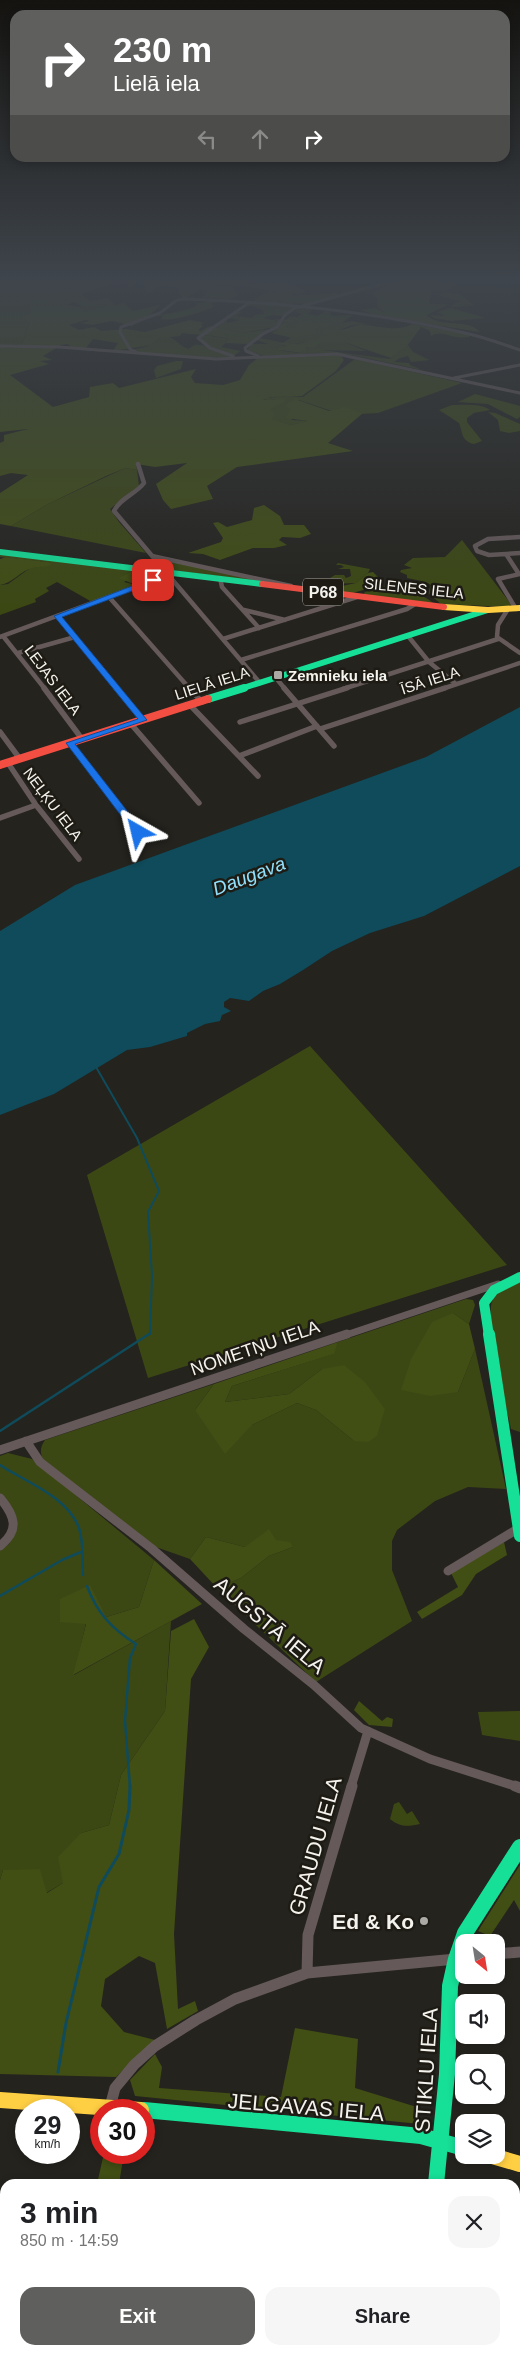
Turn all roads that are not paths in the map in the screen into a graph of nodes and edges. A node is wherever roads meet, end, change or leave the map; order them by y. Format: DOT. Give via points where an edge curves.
graph roads {
  1 [pos="496,388"];
  2 [pos="520,393"];
  3 [pos="138,464"];
  4 [pos="520,537"];
  5 [pos="0,552"];
  6 [pos="520,553"];
  7 [pos="506,554"];
  8 [pos="152,556"];
  9 [pos="164,573"];
  10 [pos="519,574"];
  11 [pos="220,578"];
  12 [pos="297,589"];
  13 [pos="109,597"];
  14 [pos="357,597"];
  15 [pos="415,604"];
  16 [pos="452,608"];
  17 [pos="514,609"];
  18 [pos="244,610"];
  19 [pos="488,610"];
  20 [pos="58,616"];
  21 [pos="277,617"];
  22 [pos="292,618"];
  23 [pos="285,620"];
  24 [pos="459,620"];
  25 [pos="259,628"];
  26 [pos="408,636"];
  27 [pos="1,637"];
  28 [pos="75,637"];
  29 [pos="222,639"];
  30 [pos="498,639"];
  31 [pos="18,653"];
  32 [pos="520,653"];
  33 [pos="241,660"];
  34 [pos="429,662"];
  35 [pos="520,663"];
  36 [pos="276,678"];
  37 [pos="260,683"];
  38 [pos="456,684"];
  39 [pos="202,702"];
  40 [pos="298,704"];
  41 [pos="190,706"];
  42 [pos="143,720"];
  43 [pos="240,722"];
  44 [pos="131,724"];
  45 [pos="318,728"];
  46 [pos="0,732"];
  47 [pos="82,739"];
  48 [pos="70,743"];
  49 [pos="334,746"];
  50 [pos="239,756"];
  51 [pos="20,759"];
  52 [pos="4,764"];
  53 [pos="258,776"];
  54 [pos="199,803"];
  55 [pos="36,805"];
  56 [pos="0,818"];
  57 [pos="138,832"];
  58 [pos="79,860"];
  59 [pos="520,1277"];
  60 [pos="506,1282"];
  61 [pos="26,1442"];
  62 [pos="0,1450"];
  63 [pos="0,1498"];
  64 [pos="519,1532"];
  65 [pos="0,1546"];
  66 [pos="448,1571"];
  67 [pos="368,1732"];
  68 [pos="520,1788"];
  69 [pos="520,1847"];
  70 [pos="465,1934"];
  71 [pos="520,1952"];
  72 [pos="505,1953"];
  73 [pos="455,1958"];
  74 [pos="455,1972"];
  75 [pos="307,1973"];
  76 [pos="112,2099"];
  77 [pos="0,2100"];
  78 [pos="90,2106"];
  79 [pos="155,2111"];
  80 [pos="440,2142"];
  81 [pos="455,2146"];
  82 [pos="505,2160"];
  83 [pos="520,2164"];
  84 [pos="436,2179"];
  1 -- 2 [label="street"];
  3 -- 8 [label="street" via="144,483 140,490 117,504 114,511"];
  4 -- 7 [label="street" via="485,540 477,544 476,549 489,555"];
  5 -- 9 [label="street, P68"];
  6 -- 7 [label="street"];
  7 -- 10 [label="street"];
  8 -- 9 [label="street"];
  8 -- 12 [label="street" via="288,584"];
  9 -- 11 [label="street, SILENES IELA / P68"];
  9 -- 13 [label="street"];
  9 -- 29 [label="street"];
  10 -- 17 [label="street" via="499,577"];
  11 -- 12 [label="street, SILENES IELA / P68"];
  11 -- 18 [label="street" via="222,587"];
  12 -- 14 [label="street, SILENES IELA / P68"];
  13 -- 20 [label="street"];
  13 -- 39 [label="street"];
  14 -- 15 [label="street, SILENES IELA / P68"];
  14 -- 22 [label="street"];
  15 -- 16 [label="street, SILENES IELA / P68"];
  15 -- 33 [label="street"];
  16 -- 19 [label="street, SILENES IELA / P68"];
  16 -- 24 [label="street" via="461,613"];
  17 -- 19 [label="street, LIELĀ IELA / P68"];
  17 -- 30 [label="street" via="498,625"];
  18 -- 21 [label="street"];
  18 -- 25 [label="street"];
  19 -- 24 [label="street, LIELĀ IELA"];
  20 -- 27 [label="street"];
  20 -- 28 [label="street"];
  21 -- 22 [label="street" via="288,615"];
  21 -- 23 [label="street"];
  22 -- 23 [label="street"];
  23 -- 25 [label="street"];
  24 -- 26 [label="street, LIELĀ IELA"];
  25 -- 29 [label="street"];
  26 -- 34 [label="street"];
  26 -- 36 [label="street, LIELĀ IELA"];
  27 -- 31 [label="street, LEJAS IELA"];
  28 -- 31 [label="street"];
  28 -- 42 [label="street"];
  29 -- 33 [label="street"];
  30 -- 32 [label="street"];
  30 -- 34 [label="street"];
  31 -- 47 [label="street, LEJAS IELA"];
  33 -- 37 [label="street"];
  34 -- 38 [label="street"];
  34 -- 40 [label="street"];
  35 -- 38 [label="street, ĪSĀ IELA"];
  36 -- 37 [label="street, LIELĀ IELA"];
  36 -- 40 [label="street"];
  37 -- 39 [label="street, LIELĀ IELA"];
  38 -- 45 [label="street, ĪSĀ IELA"];
  39 -- 41 [label="street, LIELĀ IELA"];
  40 -- 43 [label="street"];
  40 -- 45 [label="street"];
  41 -- 42 [label="street, LIELĀ IELA"];
  41 -- 50 [label="street"];
  42 -- 44 [label="street, LIELĀ IELA"];
  44 -- 47 [label="street, LIELĀ IELA"];
  44 -- 54 [label="street"];
  45 -- 49 [label="street"];
  45 -- 50 [label="street, ĪSĀ IELA"];
  46 -- 51 [label="street"];
  47 -- 48 [label="street, LIELĀ IELA"];
  48 -- 51 [label="street, LIELĀ IELA"];
  48 -- 57 [label="street"];
  50 -- 53 [label="street"];
  51 -- 52 [label="street, LIELĀ IELA"];
  52 -- 55 [label="street, NEĻĶU IELA"];
  55 -- 56 [label="street"];
  55 -- 58 [label="street, NEĻĶU IELA"];
  59 -- 60 [label="street, NOMETŅU IELA"];
  60 -- 61 [label="street, NOMETŅU IELA"];
  60 -- 64 [label="street" via="486,1298 484,1312"];
  61 -- 62 [label="street, NOMETŅU IELA"];
  61 -- 67 [label="street, AUGSTĀ IELA" via="40,1462 151,1548"];
  63 -- 65 [label="street" via="14,1529 10,1538"];
  64 -- 66 [label="street"];
  67 -- 68 [label="street, AUGSTĀ IELA" via="430,1759"];
  67 -- 75 [label="street, GRAUDU IELA" via="308,1935"];
  69 -- 70 [label="street, STIKLU IELA"];
  71 -- 72 [label="street"];
  73 -- 75 [label="street"];
  74 -- 80 [label="street, STIKLU IELA" via="450,1986 447,2074"];
  75 -- 76 [label="street" via="235,1999 155,2046 115,2088"];
  77 -- 78 [label="street, JELGAVAS IELA"];
  79 -- 80 [label="street, JELGAVAS IELA" via="421,2136"];
  80 -- 81 [label="street, JELGAVAS IELA"];
  80 -- 84 [label="street, STIKLU IELA"];
  82 -- 83 [label="street"];
}
